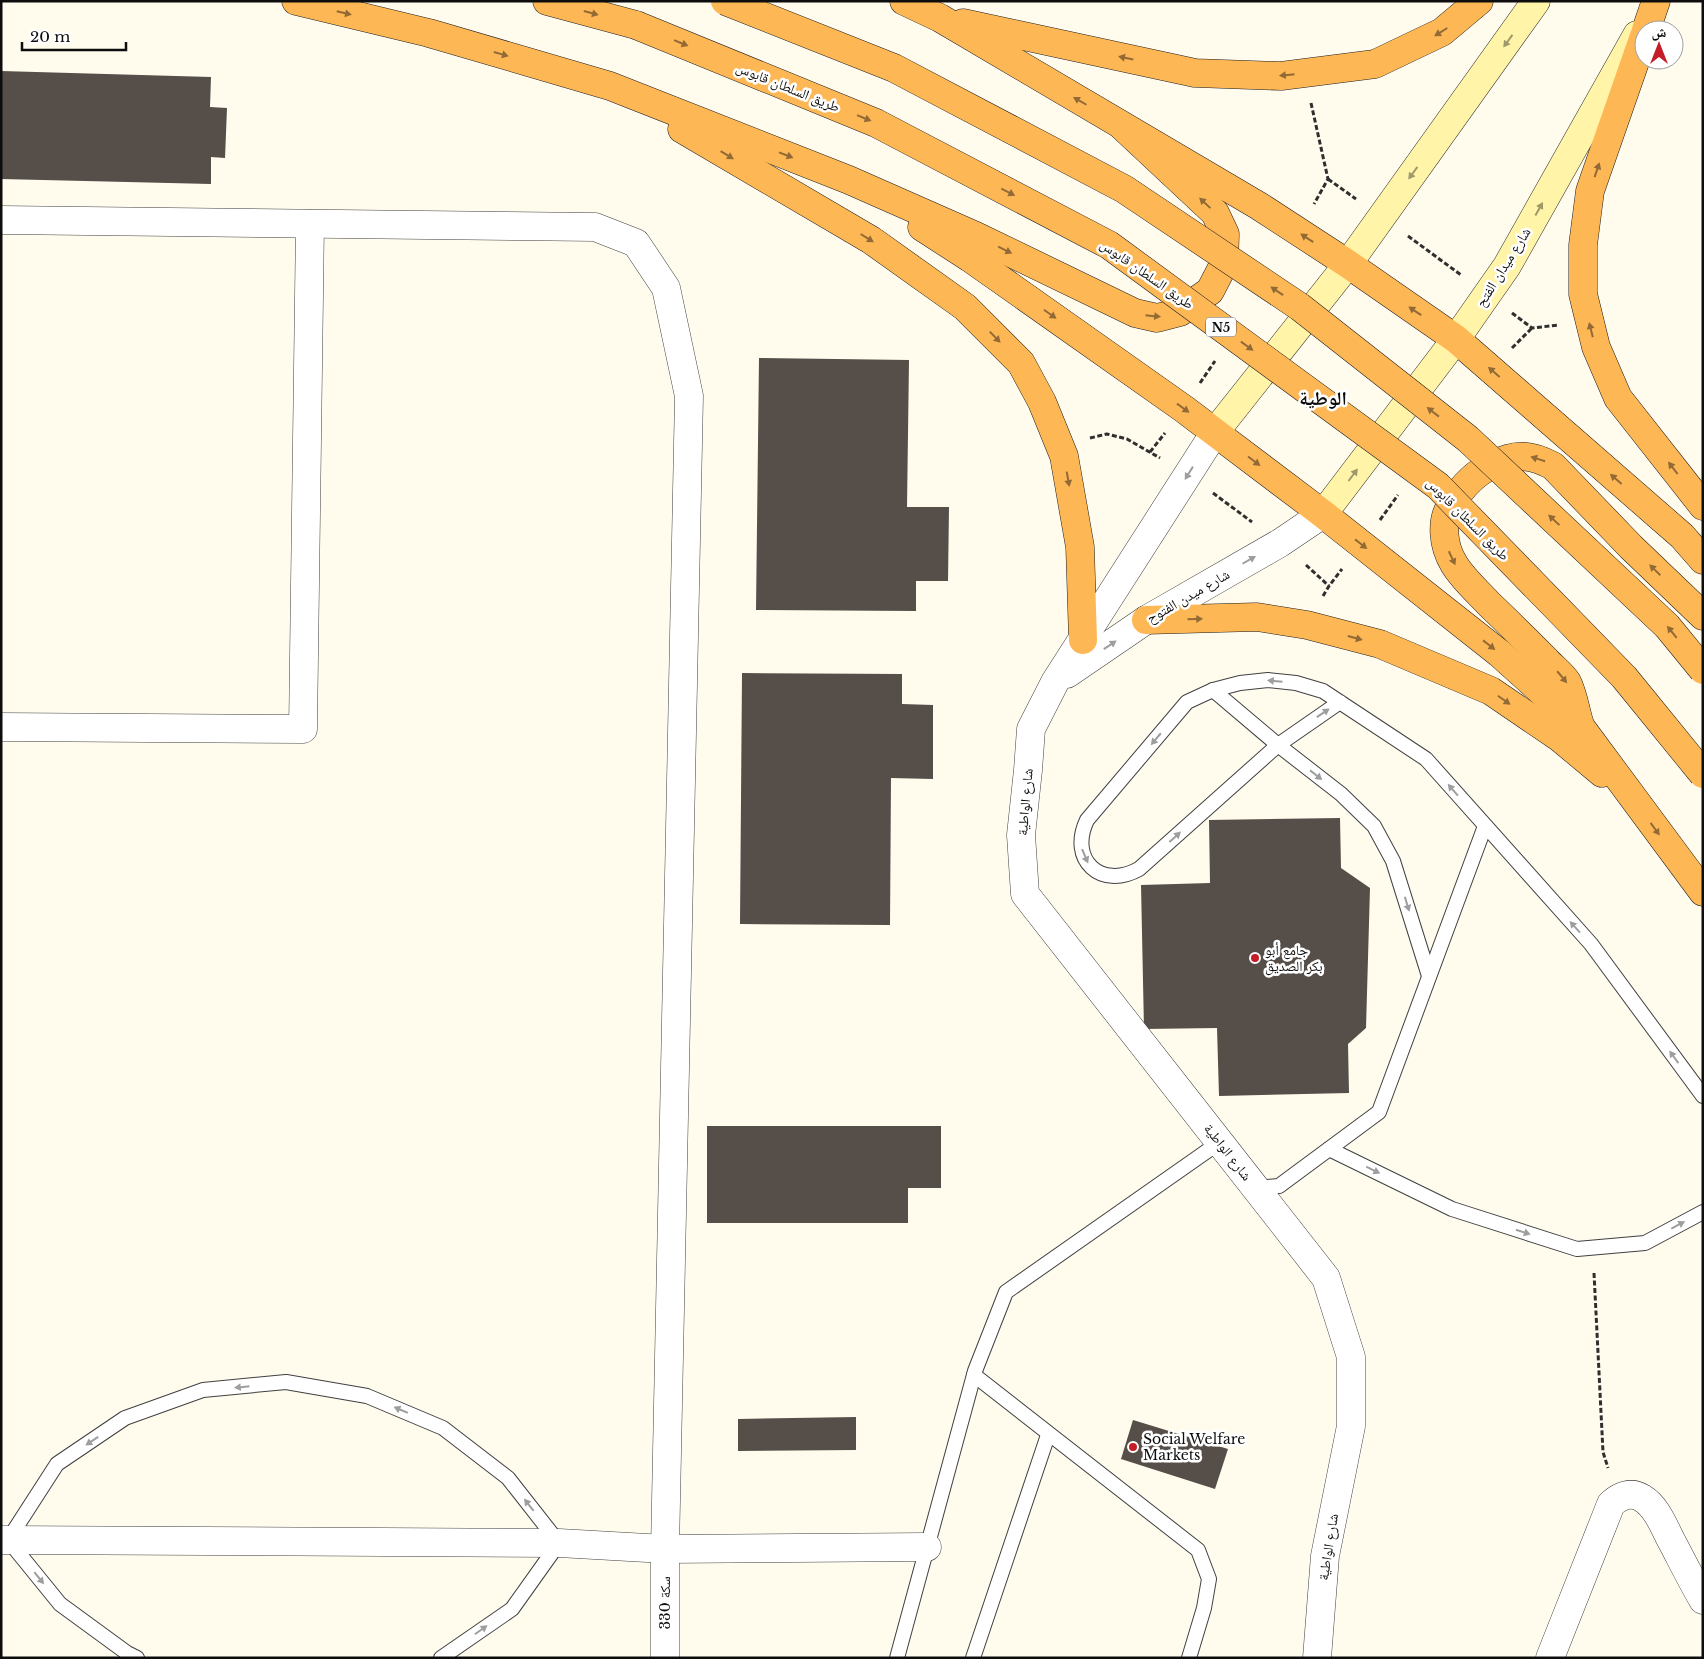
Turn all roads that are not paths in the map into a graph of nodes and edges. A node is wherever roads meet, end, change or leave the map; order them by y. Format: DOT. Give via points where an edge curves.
graph roads {
  1 [pos="296,1"];
  2 [pos="546,1"];
  3 [pos="725,1"];
  4 [pos="904,1"];
  5 [pos="1479,1"];
  6 [pos="1536,1"];
  7 [pos="1656,1"];
  8 [pos="940,18"];
  9 [pos="1649,20"];
  10 [pos="1634,65"];
  11 [pos="610,86"];
  12 [pos="1122,126"];
  13 [pos="849,180"];
  14 [pos="1,220"];
  15 [pos="310,224"];
  16 [pos="1348,264"];
  17 [pos="1456,339"];
  18 [pos="1215,432"];
  19 [pos="1703,506"];
  20 [pos="1323,514"];
  21 [pos="1703,560"];
  22 [pos="1703,616"];
  23 [pos="1146,620"];
  24 [pos="1084,640"];
  25 [pos="1703,670"];
  26 [pos="1055,682"];
  27 [pos="1212,690"];
  28 [pos="1340,702"];
  29 [pos="1580,726"];
  30 [pos="1,727"];
  31 [pos="1278,745"];
  32 [pos="1703,774"];
  33 [pos="1635,801"];
  34 [pos="1485,826"];
  35 [pos="1703,892"];
  36 [pos="1429,976"];
  37 [pos="1703,1096"];
  38 [pos="1220,1142"];
  39 [pos="1330,1149"];
  40 [pos="1269,1195"];
  41 [pos="1703,1212"];
  42 [pos="974,1376"];
  43 [pos="1048,1435"];
  44 [pos="5,1540"];
  45 [pos="559,1543"];
  46 [pos="927,1546"];
  47 [pos="665,1549"];
  48 [pos="1699,1585"];
  49 [pos="138,1658"];
  50 [pos="441,1658"];
  51 [pos="666,1658"];
  52 [pos="897,1658"];
  53 [pos="973,1658"];
  54 [pos="1189,1658"];
  55 [pos="1317,1658"];
  56 [pos="1550,1658"];
  1 -- 11 [label="highway, one-way" via="429,33"];
  2 -- 32 [label="highway, طريق السلطان قابوس / N5, one-way, bridge" via="636,25 876,124 1109,245 1438,486 1624,677"];
  25 -- 3 [label="highway, one-way, bridge" via="1668,626 1468,439 1300,307 1124,189 894,68"];
  4 -- 8 [label="highway"];
  5 -- 8 [label="highway, one-way" via="1442,32 1376,64 1281,76 1195,73"];
  6 -- 16 [label="main road, one-way"];
  7 -- 9 [label="highway"];
  17 -- 7 [label="main road, شارع ميدان الفتح, one-way" via="1507,266"];
  12 -- 8 [label="highway, one-way"];
  19 -- 10 [label="highway, one-way" via="1618,398 1596,347 1583,294 1583,245 1590,191"];
  11 -- 13 [label="highway, one-way"];
  11 -- 24 [label="highway, one-way" via="871,240 966,307 1020,363 1042,402 1064,456 1080,546"];
  13 -- 12 [label="highway, one-way" via="976,236 1135,313 1157,318 1180,312 1210,290 1224,264 1225,234 1215,213"];
  16 -- 12 [label="highway, one-way" via="1258,206"];
  13 -- 18 [label="highway, one-way" via="970,258"];
  14 -- 15 [label="street, سكة 330"];
  15 -- 30 [label="street" via="303,728"];
  15 -- 47 [label="street, سكة 330" via="595,227 636,243 666,288 689,396"];
  17 -- 16 [label="highway, one-way"];
  16 -- 18 [label="main road"];
  20 -- 17 [label="main road, شارع ميدان الفتح, one-way"];
  21 -- 17 [label="highway, one-way" via="1682,536"];
  18 -- 20 [label="highway, one-way"];
  18 -- 24 [label="street, شارع الواطية, one-way"];
  23 -- 20 [label="street, شارع ميدن الفتوح, one-way"];
  20 -- 29 [label="highway, one-way" via="1499,653"];
  22 -- 29 [label="highway, one-way" via="1553,466 1523,455 1491,466 1473,477 1447,510 1444,523 1449,553 1455,566 1478,592 1566,681"];
  26 -- 23 [label="street, شارع ميدن الفتوح, one-way"];
  23 -- 33 [label="highway, one-way" via="1258,616 1380,644 1491,691 1560,738"];
  24 -- 26 [label="street, شارع الواطية"];
  26 -- 38 [label="street, شارع الواطية" via="1030,728 1021,835 1025,894"];
  28 -- 27 [label="lane, one-way" via="1323,691 1296,683 1268,680"];
  27 -- 31 [label="lane"];
  27 -- 31 [label="lane, one-way" via="1187,702 1087,820 1080,842 1082,853 1096,871 1118,877 1139,869"];
  31 -- 28 [label="lane, one-way"];
  34 -- 28 [label="lane, one-way" via="1426,759"];
  29 -- 33 [label="highway"];
  31 -- 36 [label="lane, one-way" via="1340,794 1374,826 1394,861"];
  33 -- 35 [label="highway, one-way"];
  34 -- 36 [label="lane"];
  37 -- 34 [label="lane, one-way" via="1591,944"];
  36 -- 39 [label="lane" via="1379,1112"];
  38 -- 40 [label="street, شارع الواطية"];
  38 -- 42 [label="lane" via="1006,1292"];
  39 -- 40 [label="lane"];
  39 -- 41 [label="lane, one-way" via="1452,1209 1577,1249 1645,1243"];
  40 -- 55 [label="street, شارع الواطية" via="1326,1278 1351,1357 1351,1426 1325,1556"];
  42 -- 43 [label="lane"];
  42 -- 46 [label="lane"];
  43 -- 53 [label="lane"];
  43 -- 54 [label="lane" via="1198,1550 1209,1579"];
  44 -- 45 [label="street"];
  45 -- 44 [label="lane, one-way" via="508,1478 443,1428 367,1396 286,1382 203,1390 126,1418 57,1464"];
  44 -- 49 [label="lane, one-way" via="60,1604 126,1653"];
  45 -- 47 [label="street"];
  50 -- 45 [label="lane, one-way" via="512,1609"];
  46 -- 47 [label="street"];
  46 -- 52 [label="lane"];
  47 -- 51 [label="street, سكة 330"];
  48 -- 56 [label="street" via="1648,1503 1634,1494 1617,1498 1611,1504"];
}
